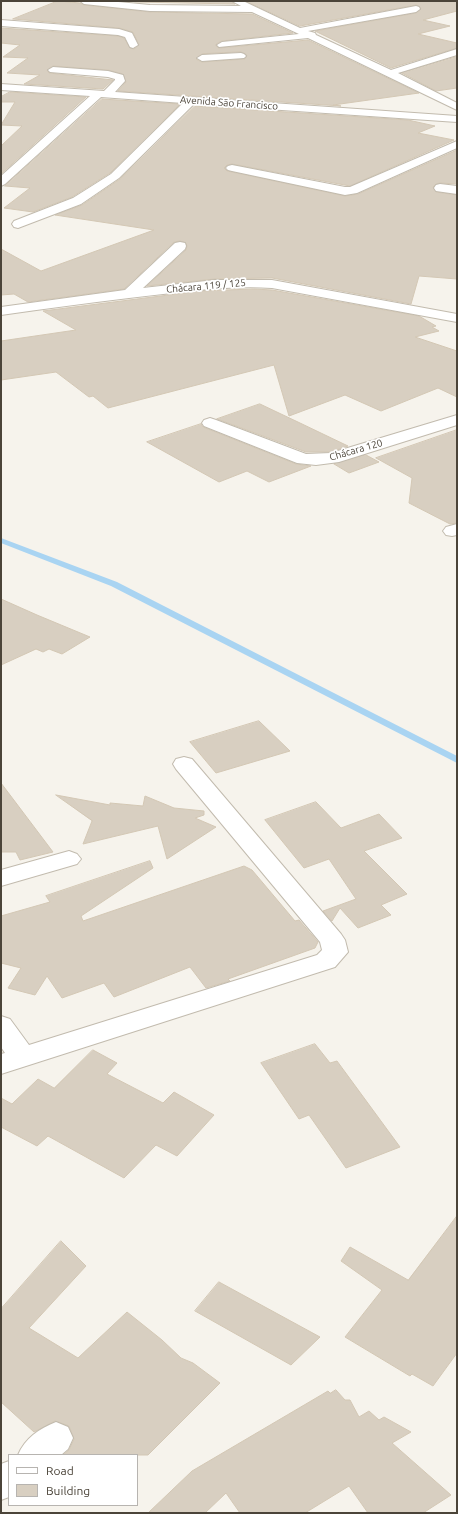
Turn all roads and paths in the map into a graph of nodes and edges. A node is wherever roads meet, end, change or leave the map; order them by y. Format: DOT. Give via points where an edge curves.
graph roads {
  1 [pos="84,1"];
  2 [pos="236,1"];
  3 [pos="400,3"];
  4 [pos="253,8"];
  5 [pos="1,23"];
  6 [pos="301,30"];
  7 [pos="312,35"];
  8 [pos="134,45"];
  9 [pos="457,52"];
  10 [pos="202,58"];
  11 [pos="53,70"];
  12 [pos="390,73"];
  13 [pos="1,87"];
  14 [pos="103,94"];
  15 [pos="192,100"];
  16 [pos="457,107"];
  17 [pos="457,119"];
  18 [pos="457,144"];
  19 [pos="232,168"];
  20 [pos="1,182"];
  21 [pos="440,188"];
  22 [pos="457,190"];
  23 [pos="18,224"];
  24 [pos="180,246"];
  25 [pos="128,294"];
  26 [pos="1,311"];
  27 [pos="457,318"];
  28 [pos="457,420"];
  29 [pos="210,424"];
  30 [pos="184,764"];
  31 [pos="69,859"];
  32 [pos="1,878"];
  33 [pos="1,1026"];
  34 [pos="12,1061"];
  1 -- 4 [label="street" via="150,8"];
  2 -- 4 [label="street"];
  3 -- 6 [label="street" via="416,9"];
  4 -- 6 [label="street"];
  5 -- 8 [label="street" via="118,32 129,35"];
  6 -- 7 [label="street"];
  7 -- 10 [label="street" via="221,42 244,58"];
  7 -- 12 [label="street"];
  9 -- 12 [label="street"];
  11 -- 14 [label="street" via="120,77 120,81"];
  12 -- 16 [label="street"];
  13 -- 14 [label="street, Avenida São Francisco"];
  14 -- 15 [label="street, Avenida São Francisco"];
  14 -- 20 [label="street"];
  15 -- 17 [label="street, Avenida São Francisco"];
  15 -- 23 [label="street" via="115,176 76,201"];
  18 -- 19 [label="street" via="345,191"];
  21 -- 22 [label="street"];
  24 -- 25 [label="street"];
  25 -- 26 [label="street, Chácara 119 / 125"];
  25 -- 27 [label="street, Chácara 119 / 125" via="228,282 272,284"];
  28 -- 29 [label="street, Chácara 120" via="333,458 316,460 303,459"];
  30 -- 34 [label="street" via="332,940 335,952 326,961"];
  31 -- 32 [label="street"];
  33 -- 34 [label="street"];
}
